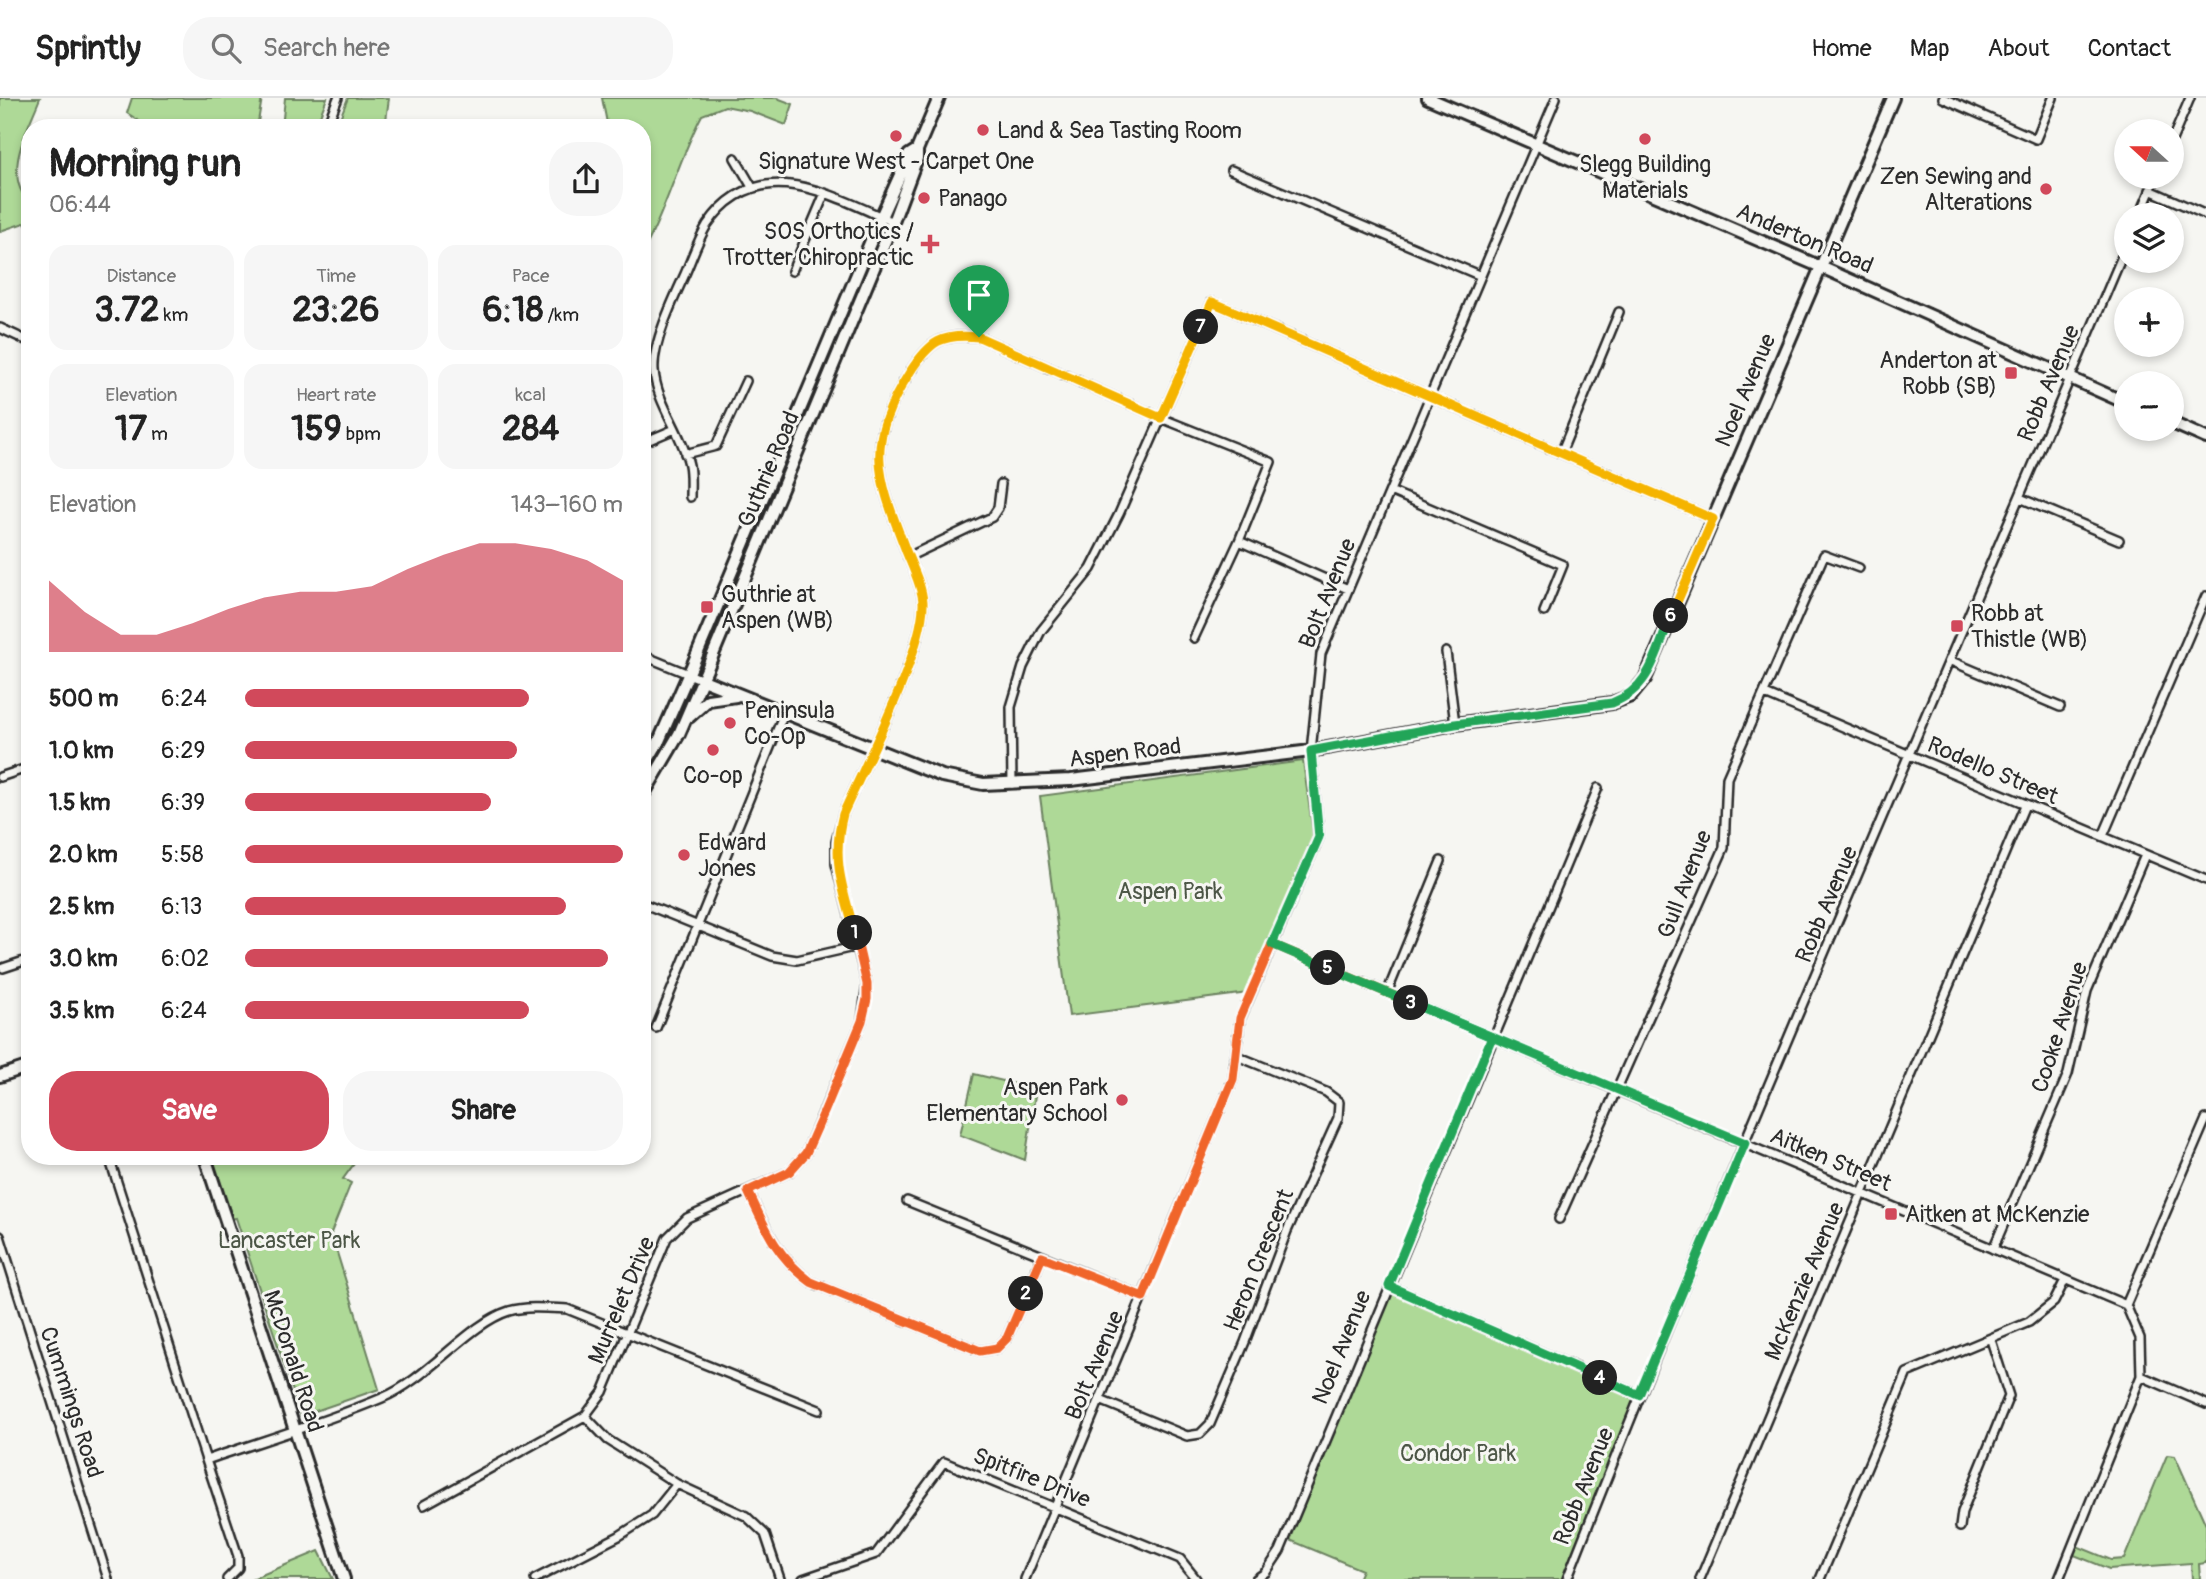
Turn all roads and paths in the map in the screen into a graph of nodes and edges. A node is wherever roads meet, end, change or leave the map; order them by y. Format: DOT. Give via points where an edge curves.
graph roads {
  1 [pos="338,98"];
  2 [pos="939,98"];
  3 [pos="1428,98"];
  4 [pos="1556,98"];
  5 [pos="1893,98"];
  6 [pos="1943,98"];
  7 [pos="2053,98"];
  8 [pos="2190,98"];
  9 [pos="330,119"];
  10 [pos="2181,119"];
  11 [pos="1536,145"];
  12 [pos="917,150"];
  13 [pos="735,159"];
  14 [pos="1231,170"];
  15 [pos="752,187"];
  16 [pos="2150,190"];
  17 [pos="825,193"];
  18 [pos="2145,203"];
  19 [pos="2206,215"];
  20 [pos="881,217"];
  21 [pos="893,222"];
  22 [pos="1821,267"];
  23 [pos="792,271"];
  24 [pos="2115,273"];
  25 [pos="1481,276"];
  26 [pos="1619,312"];
  27 [pos="0,328"];
  28 [pos="21,338"];
  29 [pos="2071,378"];
  30 [pos="747,381"];
  31 [pos="1430,396"];
  32 [pos="2114,398"];
  33 [pos="1161,418"];
  34 [pos="2184,428"];
  35 [pos="675,429"];
  36 [pos="2206,438"];
  37 [pos="651,439"];
  38 [pos="1561,453"];
  39 [pos="685,454"];
  40 [pos="1001,484"];
  41 [pos="1390,491"];
  42 [pos="690,497"];
  43 [pos="2020,498"];
  44 [pos="1713,519"];
  45 [pos="2119,540"];
  46 [pos="1239,541"];
  47 [pos="908,557"];
  48 [pos="1859,568"];
  49 [pos="1348,589"];
  50 [pos="2206,596"];
  51 [pos="1544,612"];
  52 [pos="1194,638"];
  53 [pos="1446,652"];
  54 [pos="651,659"];
  55 [pos="1951,662"];
  56 [pos="689,674"];
  57 [pos="702,680"];
  58 [pos="1765,694"];
  59 [pos="743,696"];
  60 [pos="1631,696"];
  61 [pos="2060,707"];
  62 [pos="784,713"];
  63 [pos="684,722"];
  64 [pos="1455,724"];
  65 [pos="872,750"];
  66 [pos="1311,751"];
  67 [pos="651,755"];
  68 [pos="1910,757"];
  69 [pos="21,770"];
  70 [pos="0,777"];
  71 [pos="651,781"];
  72 [pos="1012,784"];
  73 [pos="1598,788"];
  74 [pos="2025,804"];
  75 [pos="2103,836"];
  76 [pos="2145,855"];
  77 [pos="1441,861"];
  78 [pos="2206,880"];
  79 [pos="651,907"];
  80 [pos="698,926"];
  81 [pos="1272,944"];
  82 [pos="858,946"];
  83 [pos="21,962"];
  84 [pos="3,968"];
  85 [pos="1387,993"];
  86 [pos="656,1028"];
  87 [pos="1492,1037"];
  88 [pos="1237,1056"];
  89 [pos="21,1069"];
  90 [pos="0,1076"];
  91 [pos="1618,1090"];
  92 [pos="2206,1119"];
  93 [pos="1745,1143"];
  94 [pos="113,1165"];
  95 [pos="208,1165"];
  96 [pos="748,1191"];
  97 [pos="1862,1193"];
  98 [pos="907,1201"];
  99 [pos="1559,1219"];
  100 [pos="0,1236"];
  101 [pos="1993,1249"];
  102 [pos="1042,1257"];
  103 [pos="2066,1280"];
  104 [pos="1389,1286"];
  105 [pos="1143,1297"];
  106 [pos="2126,1305"];
  107 [pos="627,1333"];
  108 [pos="1991,1340"];
  109 [pos="2141,1376"];
  110 [pos="1639,1395"];
  111 [pos="1100,1400"];
  112 [pos="2206,1404"];
  113 [pos="819,1410"];
  114 [pos="585,1416"];
  115 [pos="294,1429"];
  116 [pos="206,1460"];
  117 [pos="677,1484"];
  118 [pos="424,1505"];
  119 [pos="1055,1507"];
  120 [pos="1959,1527"];
  121 [pos="547,1576"];
  122 [pos="108,1579"];
  123 [pos="227,1579"];
  124 [pos="344,1579"];
  125 [pos="535,1579"];
  126 [pos="780,1579"];
  127 [pos="803,1579"];
  128 [pos="1025,1579"];
  129 [pos="1196,1579"];
  130 [pos="1256,1579"];
  131 [pos="1567,1579"];
  132 [pos="1700,1579"];
  133 [pos="1820,1579"];
  134 [pos="2059,1579"];
  1 -- 9 [label="street"];
  2 -- 12 [label="main road, Guthrie Road"];
  3 -- 11 [label="main road, Anderton Road"];
  4 -- 11 [label="street, Bolt Avenue"];
  5 -- 22 [label="main road, Noel Avenue"];
  6 -- 7 [label="street" via="2036,139"];
  8 -- 10 [label="street"];
  11 -- 22 [label="main road, Anderton Road"];
  11 -- 25 [label="street, Bolt Avenue"];
  12 -- 20 [label="main road, Guthrie Road" via="909,155"];
  12 -- 21 [label="main road, Guthrie Road"];
  13 -- 15 [label="street"];
  14 -- 25 [label="street"];
  15 -- 17 [label="street" via="798,184"];
  15 -- 35 [label="street" via="727,202 707,226 657,345 653,369"];
  16 -- 18 [label="street"];
  16 -- 19 [label="street"];
  17 -- 20 [label="street"];
  17 -- 23 [label="street"];
  20 -- 21 [label="street"];
  20 -- 56 [label="main road, Guthrie Road"];
  21 -- 57 [label="main road, Guthrie Road"];
  22 -- 29 [label="main road, Anderton Road"];
  22 -- 44 [label="main road, Noel Avenue"];
  24 -- 29 [label="street, Robb Avenue"];
  25 -- 31 [label="street, Bolt Avenue"];
  26 -- 38 [label="street"];
  27 -- 28 [label="street"];
  29 -- 32 [label="main road, Anderton Road"];
  29 -- 43 [label="street, Robb Avenue"];
  30 -- 39 [label="street" via="716,446"];
  31 -- 33 [label="street" via="1208,304"];
  31 -- 38 [label="street"];
  31 -- 41 [label="street, Bolt Avenue"];
  33 -- 46 [label="street, Murrelet Drive" via="1271,462"];
  33 -- 47 [label="street, Murrelet Drive" via="979,337 954,334 939,340 917,361 901,387 879,438 880,483"];
  33 -- 72 [label="street" via="1091,569 1041,631 1023,667 1012,706"];
  34 -- 36 [label="main road"];
  35 -- 37 [label="street"];
  35 -- 39 [label="street"];
  38 -- 44 [label="street"];
  39 -- 42 [label="street"];
  40 -- 47 [label="street" via="992,517"];
  41 -- 49 [label="street, Bolt Avenue"];
  41 -- 51 [label="street" via="1563,565"];
  43 -- 45 [label="street"];
  43 -- 55 [label="street, Robb Avenue"];
  44 -- 60 [label="main road, Noel Avenue" via="1645,679"];
  46 -- 49 [label="street"];
  46 -- 52 [label="street"];
  47 -- 65 [label="street, Murrelet Drive" via="923,601 916,643"];
  48 -- 58 [label="street, Gull Avenue" via="1824,555"];
  49 -- 66 [label="street, Bolt Avenue" via="1321,654"];
  50 -- 75 [label="street"];
  53 -- 64 [label="street"];
  54 -- 56 [label="street, Aspen Road"];
  55 -- 61 [label="street"];
  55 -- 68 [label="street, Robb Avenue"];
  56 -- 57 [label="street, Aspen Road"];
  56 -- 67 [label="main road, Guthrie Road"];
  57 -- 59 [label="main road, Aspen Road"];
  57 -- 63 [label="main road, Guthrie Road"];
  58 -- 68 [label="street, Rodello Street"];
  58 -- 91 [label="street, Gull Avenue" via="1727,778 1724,848"];
  59 -- 62 [label="main road, Aspen Road"];
  59 -- 63 [label="main road" via="708,700"];
  60 -- 64 [label="main road, Aspen Road" via="1612,703"];
  62 -- 65 [label="main road, Aspen Road"];
  62 -- 80 [label="street"];
  63 -- 71 [label="main road, Guthrie Road"];
  64 -- 66 [label="main road, Aspen Road"];
  65 -- 72 [label="main road, Aspen Road" via="942,776"];
  65 -- 82 [label="street, Murrelet Drive" via="843,814 836,842 836,864"];
  66 -- 72 [label="main road, Aspen Road"];
  66 -- 81 [label="street, Bolt Avenue" via="1319,837"];
  68 -- 74 [label="street, Rodello Street"];
  68 -- 93 [label="street, Robb Avenue"];
  69 -- 70 [label="street"];
  73 -- 87 [label="street, Noel Avenue"];
  74 -- 75 [label="street, Rodello Street"];
  74 -- 97 [label="street, McKenzie Avenue"];
  75 -- 76 [label="street, Rodello Street"];
  76 -- 78 [label="street, Rodello Street"];
  76 -- 101 [label="street, Cooke Avenue" via="2087,991 2068,1074"];
  77 -- 85 [label="street"];
  79 -- 80 [label="street"];
  80 -- 82 [label="street" via="772,956 797,960"];
  80 -- 86 [label="street"];
  81 -- 85 [label="street, Aitken Street"];
  81 -- 88 [label="street, Bolt Avenue" via="1240,1018"];
  82 -- 96 [label="street, Murrelet Drive" via="867,984 862,1021 806,1153 789,1172"];
  83 -- 84 [label="street"];
  85 -- 87 [label="street, Aitken Street"];
  87 -- 91 [label="street, Aitken Street"];
  87 -- 104 [label="street, Noel Avenue"];
  88 -- 105 [label="street, Bolt Avenue" via="1233,1079"];
  88 -- 111 [label="street, Heron Crescent" via="1326,1091 1339,1102 1338,1118 1210,1424 1200,1434 1187,1436"];
  89 -- 90 [label="main road"];
  91 -- 93 [label="street, Aitken Street"];
  91 -- 99 [label="street, Gull Avenue"];
  92 -- 106 [label="street"];
  93 -- 97 [label="street, Aitken Street"];
  93 -- 110 [label="street, Robb Avenue"];
  94 -- 116 [label="street"];
  95 -- 115 [label="main road, McDonald Road"];
  96 -- 102 [label="street" via="776,1249 811,1282 980,1351 997,1348 1007,1338"];
  96 -- 107 [label="street, Murrelet Drive" via="687,1218 667,1238"];
  97 -- 101 [label="street, Aitken Street"];
  97 -- 132 [label="street, McKenzie Avenue"];
  98 -- 102 [label="street"];
  100 -- 122 [label="street, Cummings Road"];
  101 -- 103 [label="street, Aitken Street"];
  102 -- 105 [label="street"];
  103 -- 106 [label="street, Aitken Street"];
  103 -- 108 [label="street" via="2054,1302 2029,1322"];
  104 -- 110 [label="street"];
  104 -- 130 [label="street, Noel Avenue" via="1280,1551"];
  105 -- 111 [label="street, Bolt Avenue"];
  106 -- 109 [label="street" via="2140,1338"];
  107 -- 113 [label="street"];
  107 -- 114 [label="street, Murrelet Drive" via="603,1392"];
  107 -- 115 [label="street" via="567,1309 532,1307 507,1312 411,1384"];
  108 -- 120 [label="street" via="2010,1396"];
  108 -- 133 [label="street" via="1906,1373"];
  109 -- 112 [label="street"];
  109 -- 134 [label="street"];
  110 -- 131 [label="street, Robb Avenue"];
  111 -- 119 [label="street, Bolt Avenue"];
  114 -- 117 [label="street" via="608,1440"];
  114 -- 118 [label="street"];
  115 -- 116 [label="street"];
  115 -- 124 [label="main road, McDonald Road"];
  116 -- 123 [label="street" via="238,1556 238,1568"];
  117 -- 121 [label="street" via="652,1515"];
  117 -- 126 [label="street" via="746,1516 765,1534"];
  119 -- 127 [label="street, Spitfire Drive" via="944,1462 876,1554"];
  119 -- 128 [label="street, Bolt Avenue"];
  119 -- 129 [label="street, Spitfire Drive" via="1180,1559"];
  121 -- 125 [label="street"];
}
